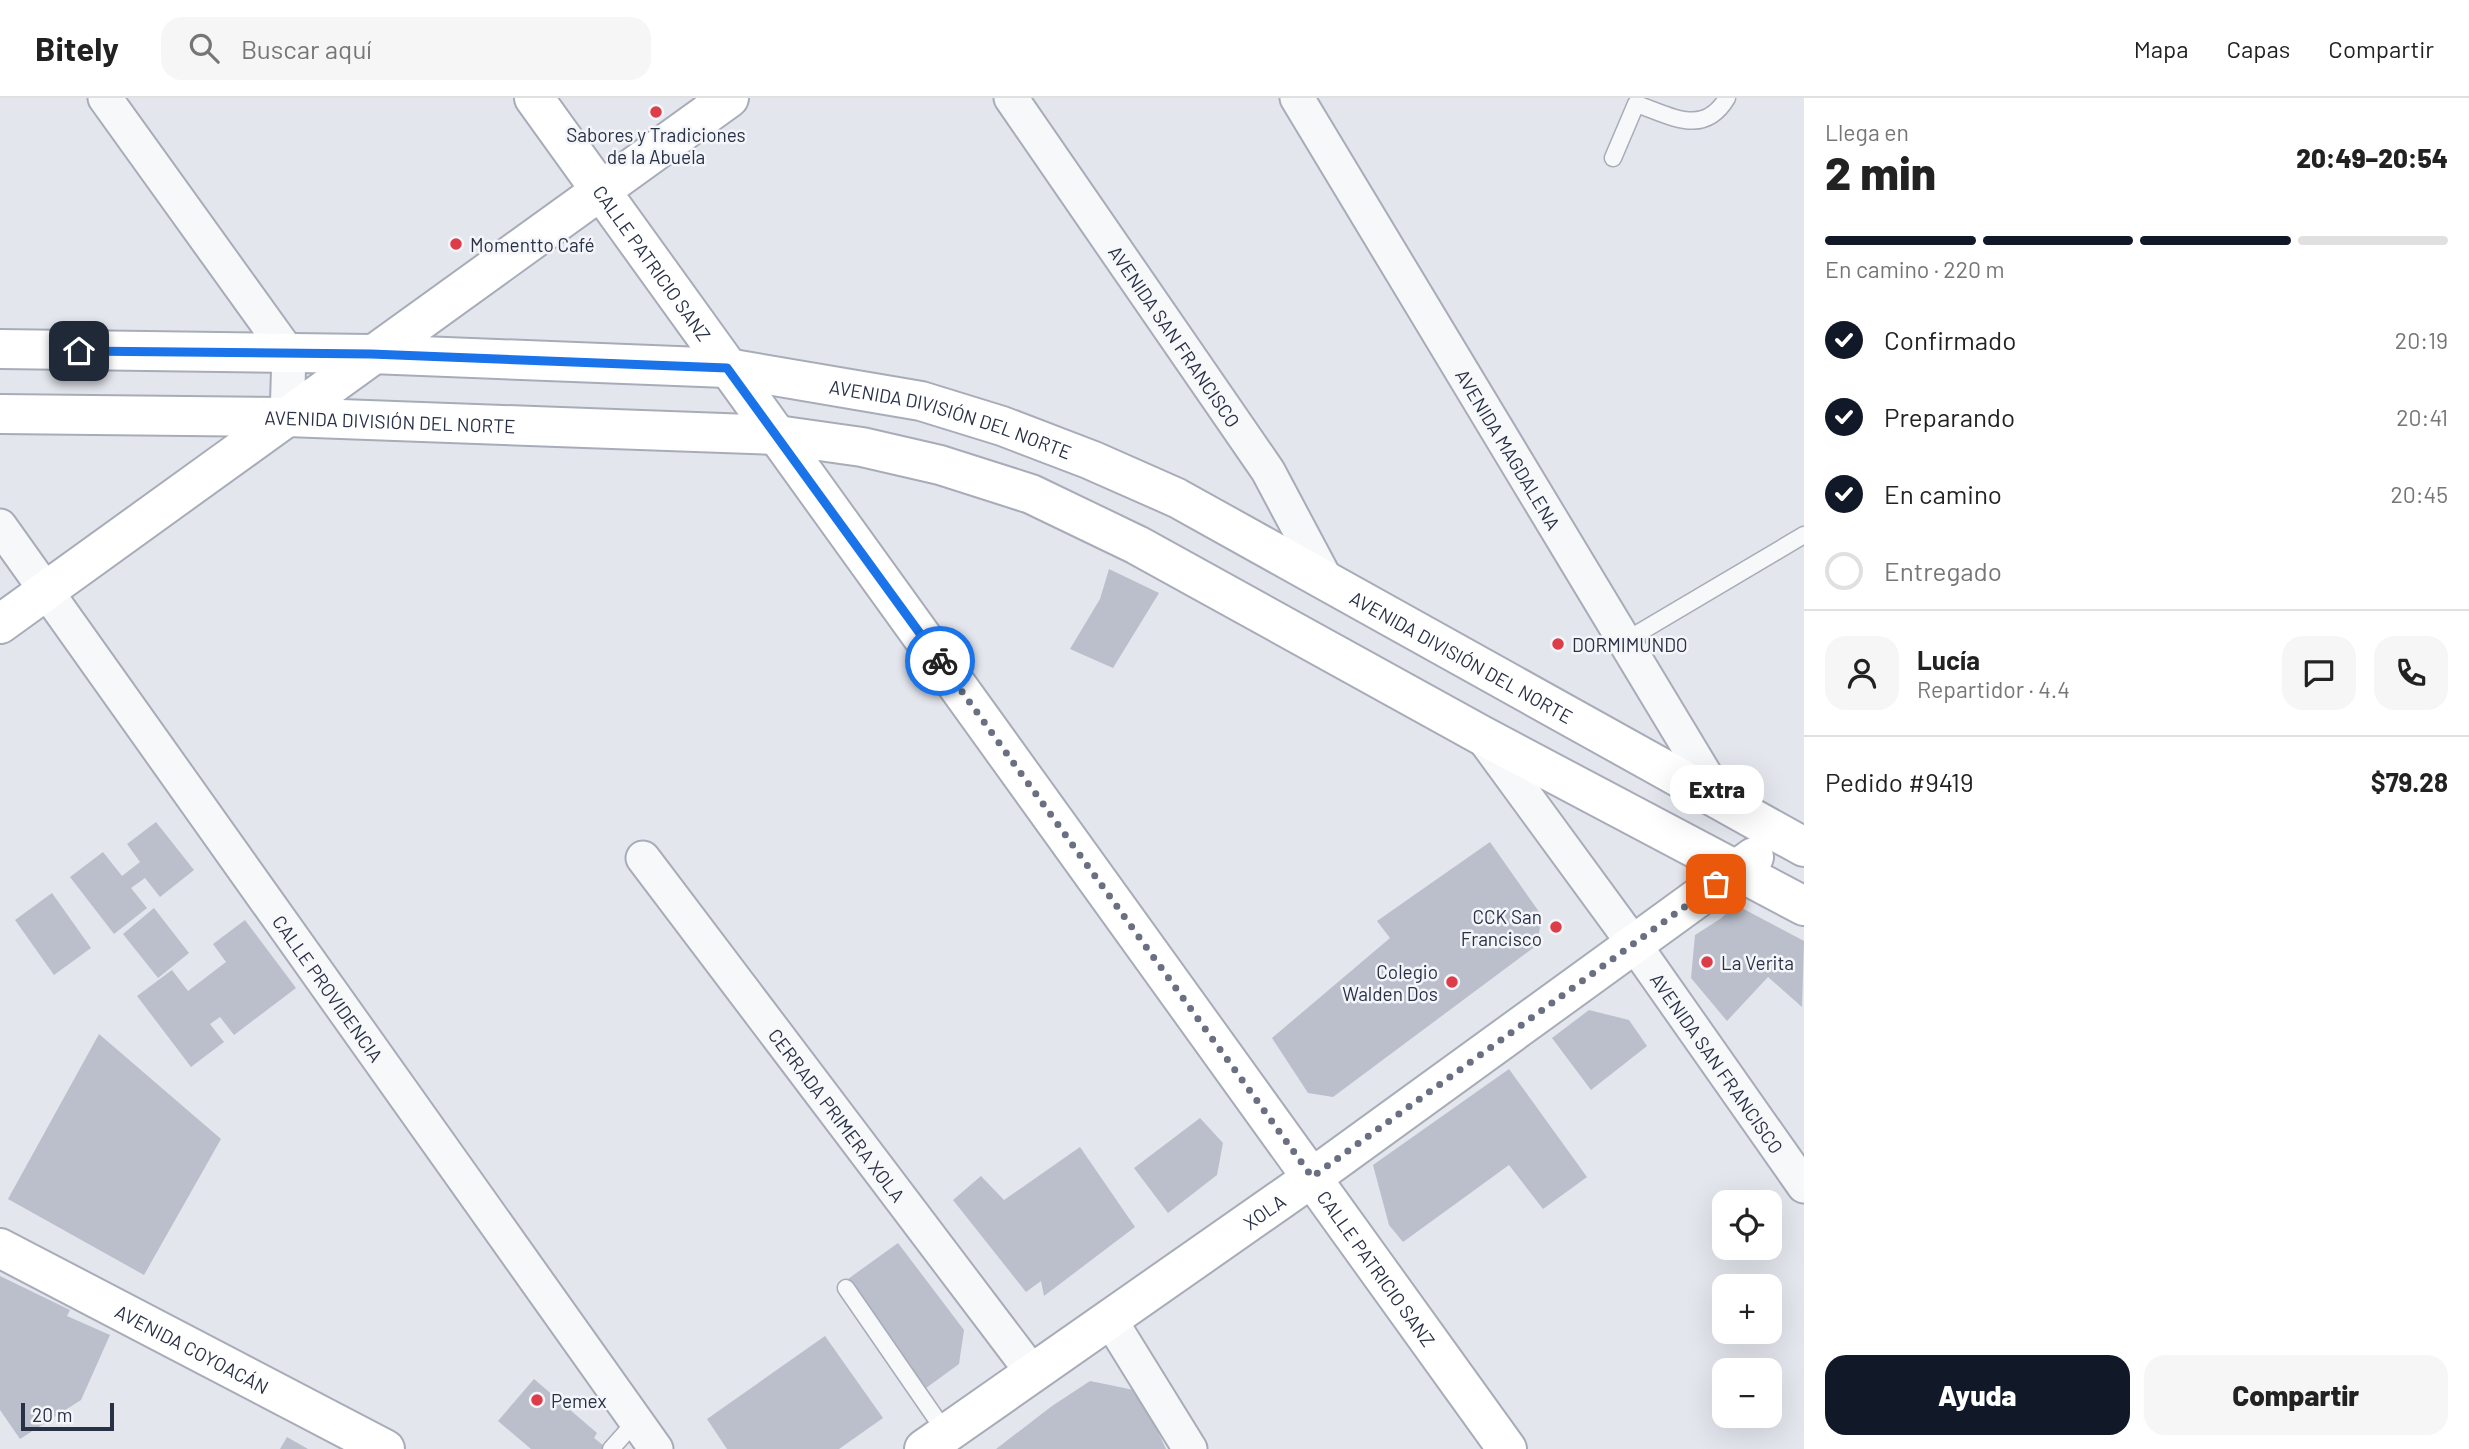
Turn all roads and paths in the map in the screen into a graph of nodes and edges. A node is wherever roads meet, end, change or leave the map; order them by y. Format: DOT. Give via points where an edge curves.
graph roads {
  1 [pos="105,98"];
  2 [pos="534,98"];
  3 [pos="729,98"];
  4 [pos="1011,98"];
  5 [pos="1297,98"];
  6 [pos="1727,98"];
  7 [pos="1612,158"];
  8 [pos="601,190"];
  9 [pos="0,349"];
  10 [pos="289,354"];
  11 [pos="371,354"];
  12 [pos="727,368"];
  13 [pos="0,414"];
  14 [pos="287,417"];
  15 [pos="777,435"];
  16 [pos="0,526"];
  17 [pos="1804,535"];
  18 [pos="1326,580"];
  19 [pos="47,590"];
  20 [pos="0,624"];
  21 [pos="1625,642"];
  22 [pos="1482,735"];
  23 [pos="1721,801"];
  24 [pos="1797,835"];
  25 [pos="643,858"];
  26 [pos="1736,869"];
  27 [pos="1804,906"];
  28 [pos="1634,944"];
  29 [pos="1312,1177"];
  30 [pos="1804,1186"];
  31 [pos="0,1248"];
  32 [pos="846,1288"];
  33 [pos="1109,1318"];
  34 [pos="1032,1372"];
  35 [pos="636,1421"];
  36 [pos="935,1441"];
  37 [pos="385,1449"];
  38 [pos="611,1449"];
  39 [pos="656,1449"];
  40 [pos="1190,1449"];
  41 [pos="1507,1449"];
  1 -- 10 [label="street"];
  2 -- 8 [label="street, CALLE PATRICIO SANZ"];
  3 -- 8 [label="street"];
  4 -- 18 [label="street, AVENIDA SAN FRANCISCO" via="1268,471"];
  5 -- 21 [label="street, AVENIDA MAGDALENA"];
  6 -- 7 [label="lane" via="1709,118 1693,123 1636,104"];
  8 -- 11 [label="street"];
  8 -- 12 [label="street, CALLE PATRICIO SANZ"];
  9 -- 10 [label="street, AVENIDA DIVISIÓN DEL NORTE"];
  10 -- 11 [label="street, AVENIDA DIVISIÓN DEL NORTE"];
  10 -- 14 [label="street"];
  11 -- 12 [label="street, AVENIDA DIVISIÓN DEL NORTE"];
  11 -- 14 [label="street"];
  12 -- 15 [label="street, CALLE PATRICIO SANZ"];
  12 -- 18 [label="street, AVENIDA DIVISIÓN DEL NORTE" via="920,401 1002,426 1177,498"];
  13 -- 14 [label="street, AVENIDA DIVISIÓN DEL NORTE"];
  14 -- 15 [label="street, AVENIDA DIVISIÓN DEL NORTE"];
  14 -- 19 [label="street"];
  15 -- 22 [label="street, AVENIDA DIVISIÓN DEL NORTE" via="862,447 940,465 1031,494 1137,545"];
  15 -- 29 [label="street, CALLE PATRICIO SANZ"];
  16 -- 19 [label="street, CALLE PROVIDENCIA"];
  17 -- 21 [label="lane"];
  18 -- 23 [label="street, AVENIDA DIVISIÓN DEL NORTE"];
  19 -- 20 [label="street"];
  19 -- 35 [label="street, CALLE PROVIDENCIA"];
  21 -- 23 [label="street, AVENIDA MAGDALENA"];
  22 -- 26 [label="street, AVENIDA DIVISIÓN DEL NORTE"];
  22 -- 28 [label="street, AVENIDA SAN FRANCISCO"];
  23 -- 24 [label="street, AVENIDA DIVISIÓN DEL NORTE"];
  24 -- 26 [label="street, XOLA"];
  25 -- 34 [label="street, CERRADA PRIMERA XOLA"];
  26 -- 27 [label="street, AVENIDA DIVISIÓN DEL NORTE"];
  26 -- 28 [label="street, XOLA"];
  28 -- 29 [label="street, XOLA"];
  28 -- 30 [label="street, AVENIDA SAN FRANCISCO"];
  29 -- 33 [label="street, XOLA"];
  29 -- 41 [label="street, CALLE PATRICIO SANZ"];
  31 -- 37 [label="street, AVENIDA COYOACÁN"];
  32 -- 36 [label="lane"];
  33 -- 34 [label="street, XOLA"];
  33 -- 40 [label="street"];
  34 -- 36 [label="street, XOLA"];
  35 -- 38 [label="lane"];
  35 -- 39 [label="street, CALLE PROVIDENCIA"];
}
